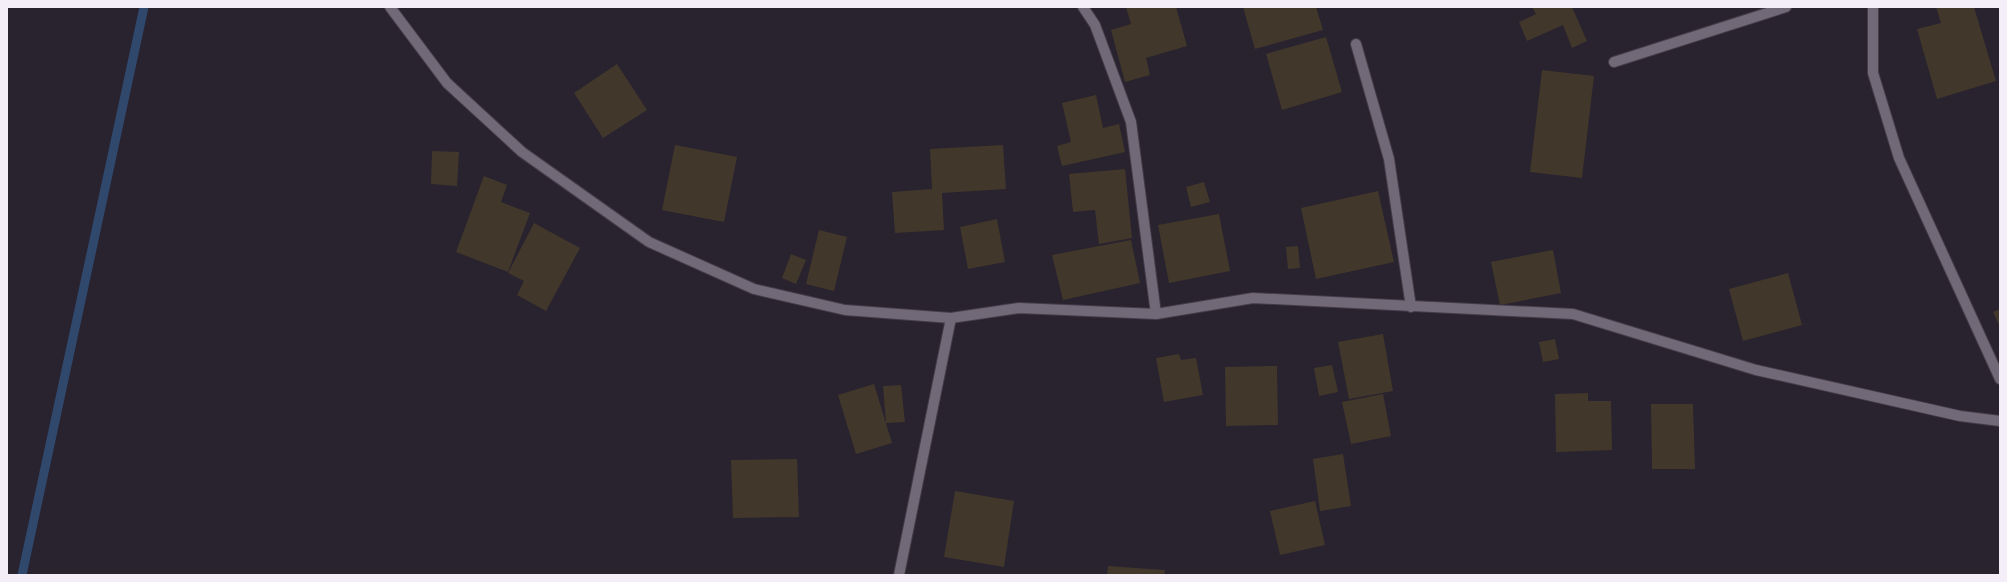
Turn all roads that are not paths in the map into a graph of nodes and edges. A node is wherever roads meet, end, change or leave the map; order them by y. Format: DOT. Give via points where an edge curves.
graph roads {
  1 [pos="390,7"];
  2 [pos="1083,7"];
  3 [pos="1786,7"];
  4 [pos="1873,7"];
  5 [pos="1356,44"];
  6 [pos="1614,62"];
  7 [pos="1411,307"];
  8 [pos="1156,314"];
  9 [pos="951,318"];
  10 [pos="2000,379"];
  11 [pos="2000,422"];
  12 [pos="899,575"];
  1 -- 9 [label="street" via="447,83 522,152 649,242 754,289 845,310"];
  2 -- 8 [label="street" via="1095,26 1131,122"];
  3 -- 6 [label="street"];
  4 -- 10 [label="street" via="1873,73 1899,158"];
  5 -- 7 [label="street" via="1390,159"];
  7 -- 8 [label="street" via="1253,298"];
  7 -- 11 [label="street" via="1573,314 1756,370 1960,416"];
  8 -- 9 [label="street" via="1019,308"];
  9 -- 12 [label="street"];
}
